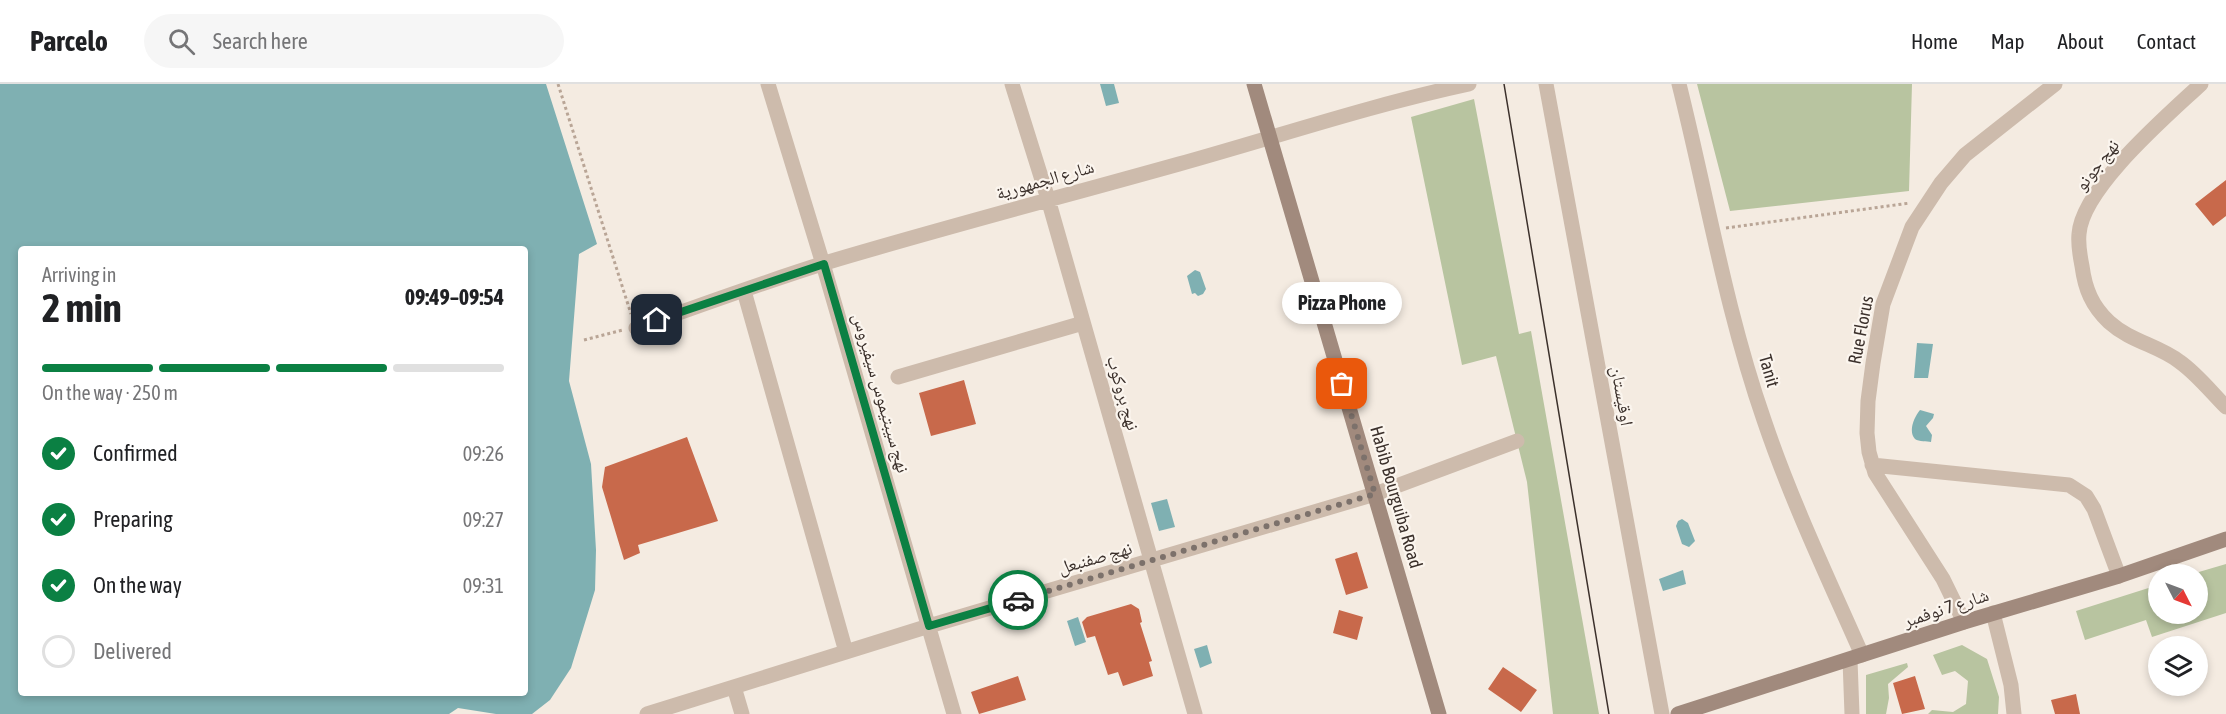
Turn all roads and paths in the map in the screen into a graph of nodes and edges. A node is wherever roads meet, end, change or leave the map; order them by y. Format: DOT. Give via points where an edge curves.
graph roads {
  1 [pos="558,84"];
  2 [pos="768,84"];
  3 [pos="1012,84"];
  4 [pos="1254,84"];
  5 [pos="1468,84"];
  6 [pos="1546,84"];
  7 [pos="1679,84"];
  8 [pos="2055,84"];
  9 [pos="2202,84"];
  10 [pos="1425,89"];
  11 [pos="1269,136"];
  12 [pos="1048,199"];
  13 [pos="1929,200"];
  14 [pos="1713,230"];
  15 [pos="824,264"];
  16 [pos="744,291"];
  17 [pos="1083,323"];
  18 [pos="636,328"];
  19 [pos="584,340"];
  20 [pos="898,376"];
  21 [pos="2226,407"];
  22 [pos="1517,441"];
  23 [pos="1872,465"];
  24 [pos="1375,494"];
  25 [pos="2226,539"];
  26 [pos="1151,562"];
  27 [pos="2119,576"];
  28 [pos="1993,613"];
  29 [pos="1964,622"];
  30 [pos="929,626"];
  31 [pos="846,652"];
  32 [pos="1856,657"];
  33 [pos="734,687"];
  34 [pos="647,714"];
  35 [pos="742,714"];
  36 [pos="954,714"];
  37 [pos="1195,714"];
  38 [pos="1439,714"];
  39 [pos="1662,714"];
  40 [pos="1678,714"];
  41 [pos="1852,714"];
  42 [pos="2014,714"];
  1 -- 18 [label="path"];
  2 -- 15 [label="street, نهج سيبتيموس سيفيروس"];
  3 -- 12 [label="street, نهج بروكوب"];
  4 -- 11 [label="main road, Habib Bourguiba Road"];
  5 -- 10 [label="street, شارع الجمهورية"];
  6 -- 39 [label="street, اوقيستان"];
  7 -- 14 [label="street, Tanit"];
  8 -- 13 [label="street, Rue Florus" via="1965,155"];
  9 -- 21 [label="street, نهج جونو" via="2112,172 2086,213 2079,233 2080,256 2089,298 2098,311 2122,333 2180,362"];
  10 -- 11 [label="street, شارع الجمهورية"];
  11 -- 12 [label="street, شارع الجمهورية"];
  11 -- 24 [label="main road, Habib Bourguiba Road"];
  12 -- 15 [label="street, شارع الجمهورية"];
  12 -- 17 [label="street, نهج بروكوب"];
  13 -- 14 [label="path"];
  13 -- 23 [label="street, Rue Florus" via="1912,227 1883,304 1868,401"];
  14 -- 32 [label="street, Tanit" via="1764,420"];
  15 -- 16 [label="street, شارع الجمهورية"];
  15 -- 30 [label="street, نهج سيبتيموس سيفيروس"];
  16 -- 18 [label="street, شارع الجمهورية"];
  16 -- 31 [label="street"];
  17 -- 20 [label="street"];
  17 -- 26 [label="street, نهج بروكوب"];
  18 -- 19 [label="path"];
  22 -- 24 [label="street, نهج صفنبعل"];
  23 -- 27 [label="street" via="2069,485 2086,496 2094,509"];
  23 -- 29 [label="street, Rue Florus" via="1943,579"];
  24 -- 26 [label="street, نهج صفنبعل"];
  24 -- 38 [label="main road, Habib Bourguiba Road"];
  25 -- 27 [label="main road, شارع 7 نوفمبر"];
  26 -- 30 [label="street, نهج صفنبعل"];
  26 -- 37 [label="street, نهج بروكوب"];
  27 -- 28 [label="main road, شارع 7 نوفمبر"];
  28 -- 29 [label="main road, شارع 7 نوفمبر"];
  28 -- 42 [label="street"];
  29 -- 32 [label="main road, شارع 7 نوفمبر"];
  30 -- 31 [label="street, نهج صفنبعل"];
  30 -- 36 [label="street, نهج سيبتيموس سيفيروس"];
  31 -- 33 [label="street, نهج صفنبعل"];
  32 -- 40 [label="main road, شارع 7 نوفمبر"];
  32 -- 41 [label="street"];
  33 -- 34 [label="street, نهج صفنبعل"];
  33 -- 35 [label="street"];
}
